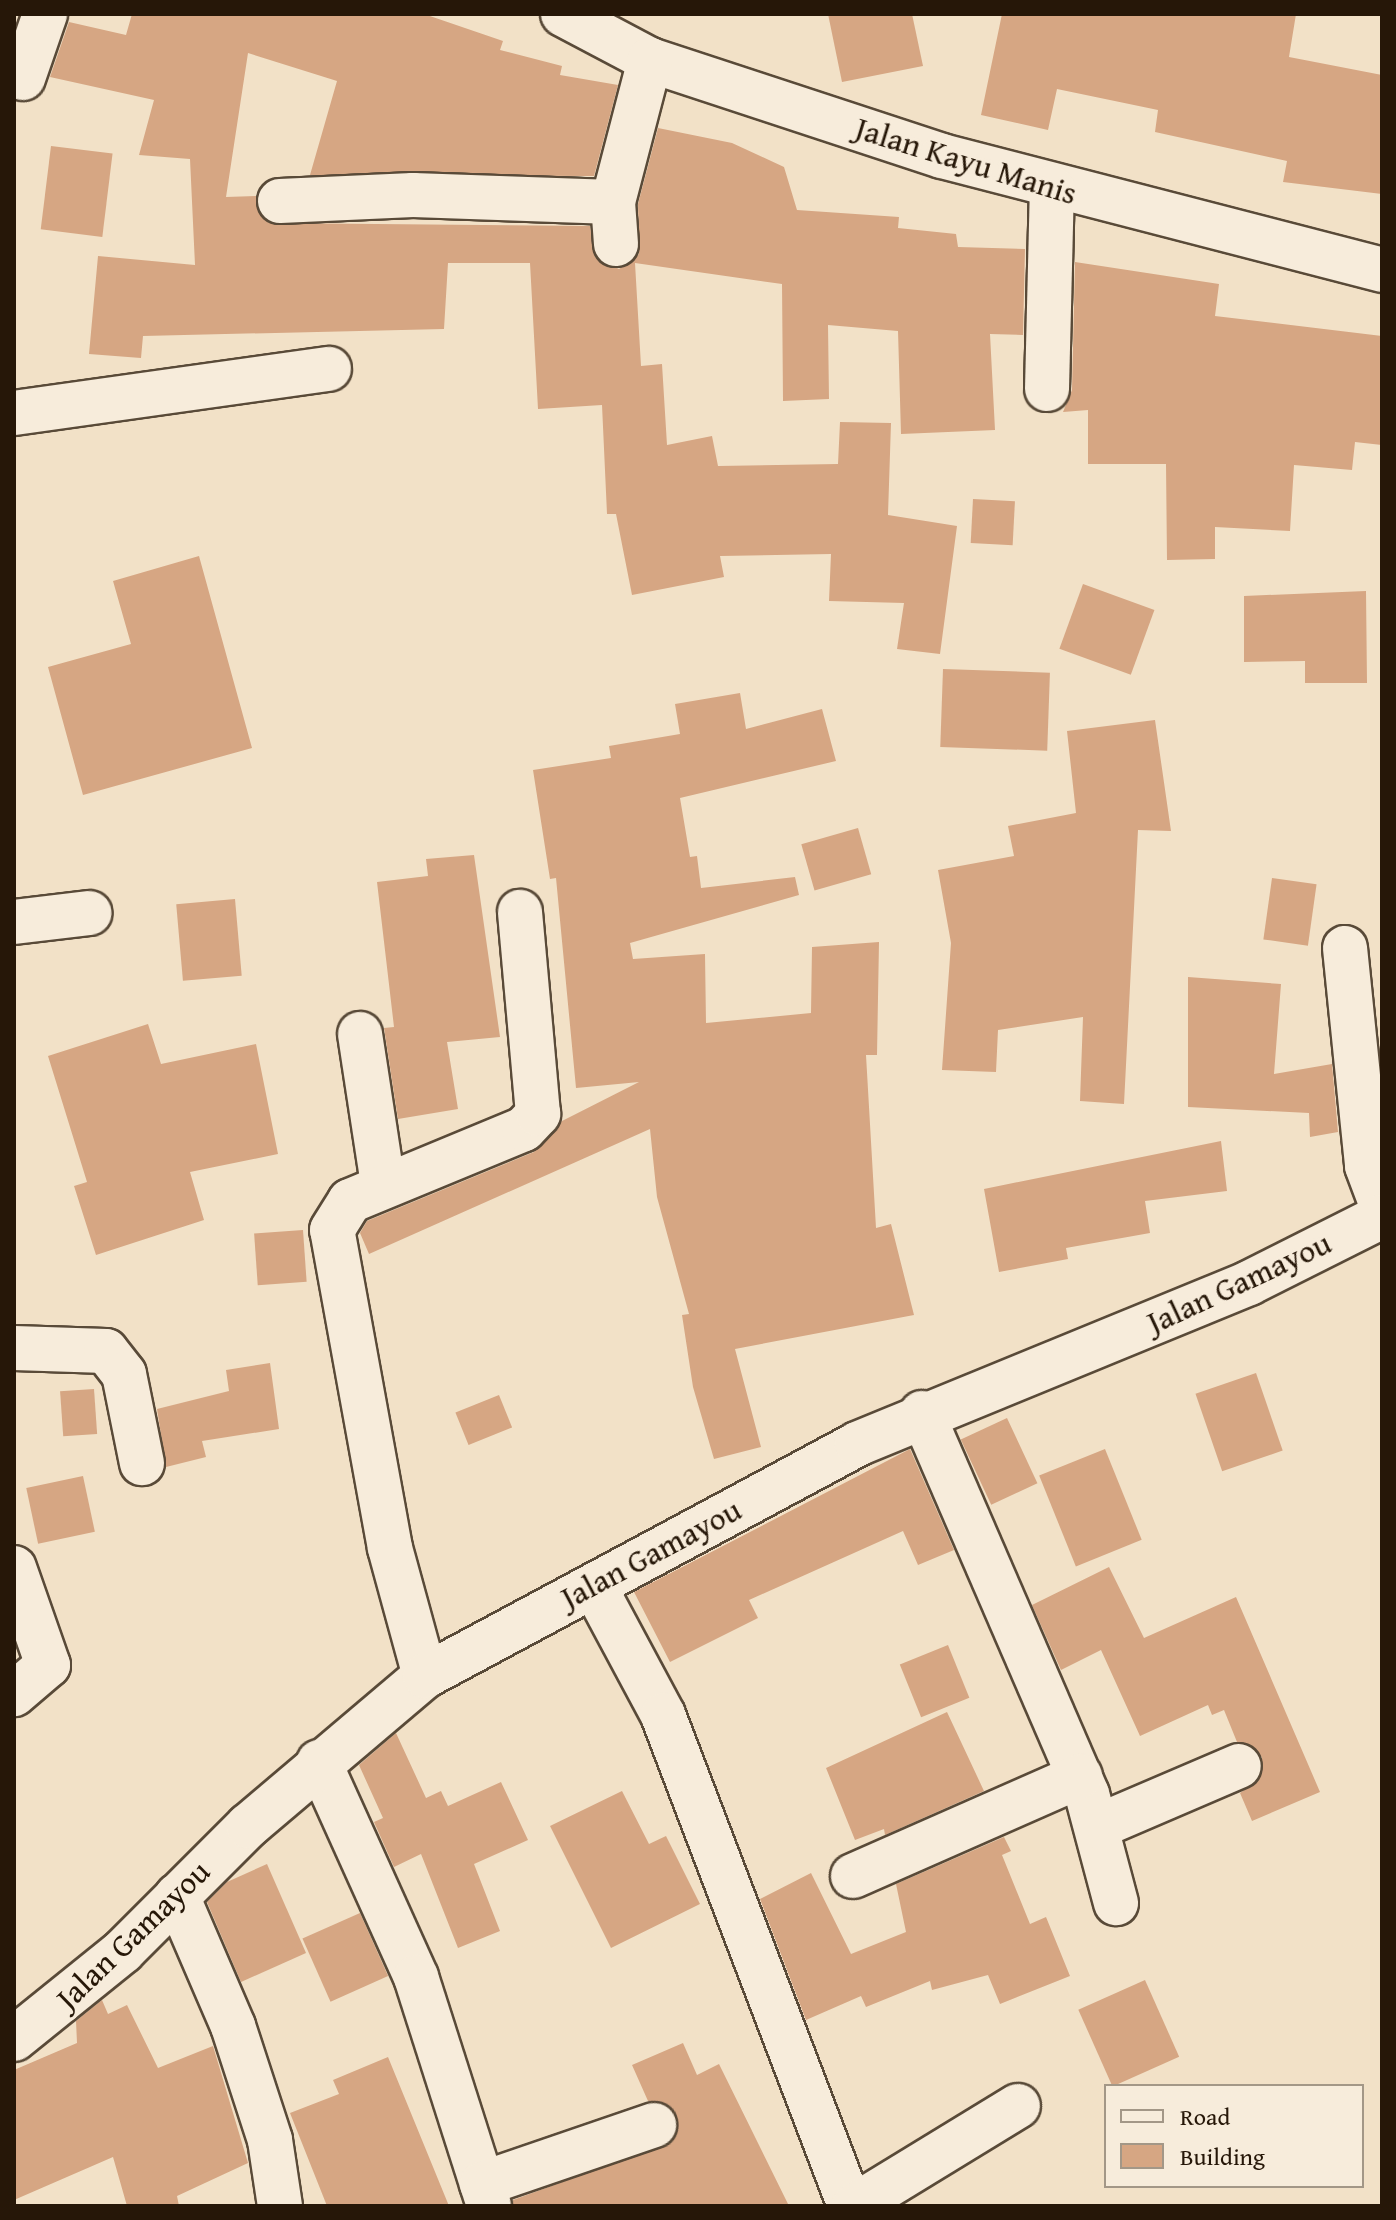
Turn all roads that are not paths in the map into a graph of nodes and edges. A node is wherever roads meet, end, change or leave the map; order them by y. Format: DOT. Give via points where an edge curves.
graph roads {
  1 [pos="45,14"];
  2 [pos="563,14"];
  3 [pos="650,60"];
  4 [pos="23,78"];
  5 [pos="1052,188"];
  6 [pos="280,201"];
  7 [pos="1382,270"];
  8 [pos="329,369"];
  9 [pos="1047,389"];
  10 [pos="14,413"];
  11 [pos="520,912"];
  12 [pos="89,913"];
  13 [pos="14,922"];
  14 [pos="1345,948"];
  15 [pos="360,1034"];
  16 [pos="383,1185"];
  17 [pos="1382,1206"];
  18 [pos="1382,1216"];
  19 [pos="14,1348"];
  20 [pos="922,1413"];
  21 [pos="142,1463"];
  22 [pos="14,1568"];
  23 [pos="595,1588"];
  24 [pos="425,1676"];
  25 [pos="14,1694"];
  26 [pos="319,1762"];
  27 [pos="1239,1766"];
  28 [pos="1080,1776"];
  29 [pos="1099,1826"];
  30 [pos="853,1876"];
  31 [pos="177,1896"];
  32 [pos="1116,1903"];
  33 [pos="14,2039"];
  34 [pos="1018,2106"];
  35 [pos="654,2125"];
  36 [pos="486,2195"];
  37 [pos="280,2206"];
  38 [pos="852,2206"];
  1 -- 4 [label="street"];
  2 -- 3 [label="street, Jalan Kayu Manis"];
  3 -- 5 [label="street, Jalan Kayu Manis"];
  3 -- 6 [label="street" via="615,223 413,195"];
  5 -- 7 [label="street, Jalan Kayu Manis"];
  5 -- 9 [label="street"];
  8 -- 10 [label="street"];
  11 -- 16 [label="street" via="538,1114 524,1129"];
  12 -- 13 [label="street"];
  14 -- 17 [label="street" via="1367,1166"];
  15 -- 16 [label="street"];
  16 -- 24 [label="street" via="340,1209 332,1230 390,1548"];
  18 -- 20 [label="street, Jalan Gamayou" via="1249,1283"];
  19 -- 21 [label="street" via="106,1351 124,1374"];
  20 -- 23 [label="street, Jalan Gamayou"];
  20 -- 28 [label="street"];
  22 -- 25 [label="street" via="48,1665"];
  23 -- 24 [label="street, Jalan Gamayou"];
  23 -- 38 [label="street" via="663,1715"];
  24 -- 26 [label="street, Jalan Gamayou"];
  26 -- 31 [label="street, Jalan Gamayou"];
  26 -- 36 [label="street" via="416,1977"];
  27 -- 29 [label="street"];
  28 -- 29 [label="street"];
  28 -- 30 [label="street"];
  29 -- 32 [label="street"];
  31 -- 33 [label="street, Jalan Gamayou" via="86,1984"];
  31 -- 37 [label="street" via="233,2026 270,2140"];
  34 -- 38 [label="street"];
  35 -- 36 [label="street"];
}
